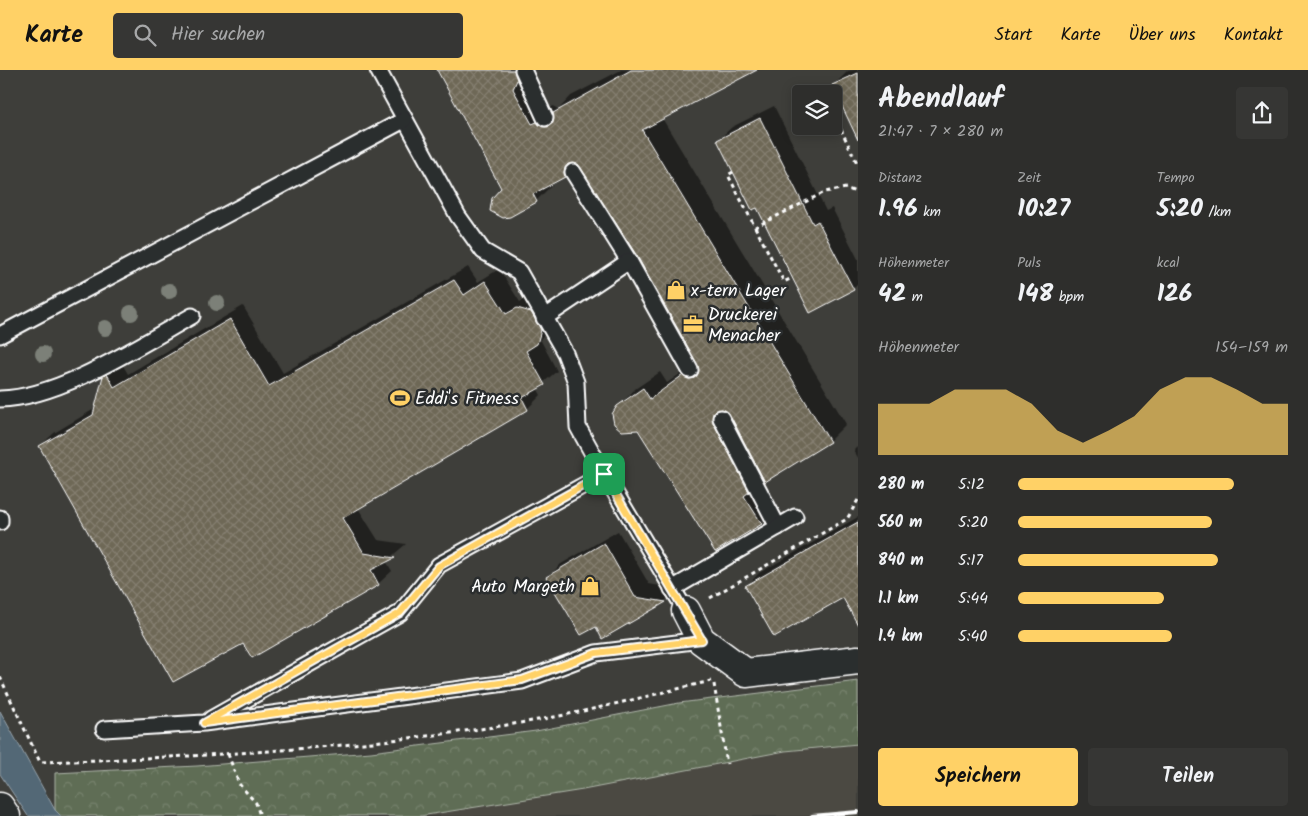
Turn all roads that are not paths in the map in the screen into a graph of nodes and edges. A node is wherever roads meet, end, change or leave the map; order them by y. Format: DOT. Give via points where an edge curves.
graph roads {
  1 [pos="378,70"];
  2 [pos="523,70"];
  3 [pos="545,118"];
  4 [pos="404,120"];
  5 [pos="573,172"];
  6 [pos="629,261"];
  7 [pos="192,316"];
  8 [pos="544,318"];
  9 [pos="0,335"];
  10 [pos="690,370"];
  11 [pos="0,399"];
  12 [pos="721,418"];
  13 [pos="604,474"];
  14 [pos="795,517"];
  15 [pos="0,518"];
  16 [pos="0,522"];
  17 [pos="778,527"];
  18 [pos="679,600"];
  19 [pos="702,640"];
  20 [pos="858,660"];
  21 [pos="204,723"];
  22 [pos="104,729"];
  23 [pos="0,807"];
  24 [pos="6,816"];
  1 -- 4 [label="lane"];
  2 -- 3 [label="lane"];
  4 -- 8 [label="lane" via="458,216 483,251 519,272"];
  4 -- 9 [label="lane"];
  5 -- 6 [label="lane"];
  6 -- 8 [label="lane"];
  6 -- 10 [label="lane"];
  7 -- 11 [label="lane" via="91,372 21,398"];
  8 -- 13 [label="lane" via="565,353 576,382 578,427"];
  12 -- 17 [label="lane"];
  13 -- 18 [label="lane"];
  13 -- 21 [label="lane" via="439,566 400,613"];
  14 -- 17 [label="lane"];
  15 -- 16 [label="lane"];
  17 -- 18 [label="lane"];
  18 -- 19 [label="street"];
  19 -- 20 [label="street" via="746,673"];
  19 -- 21 [label="lane" via="596,653 522,680"];
  21 -- 22 [label="lane"];
  23 -- 24 [label="street"];
}
